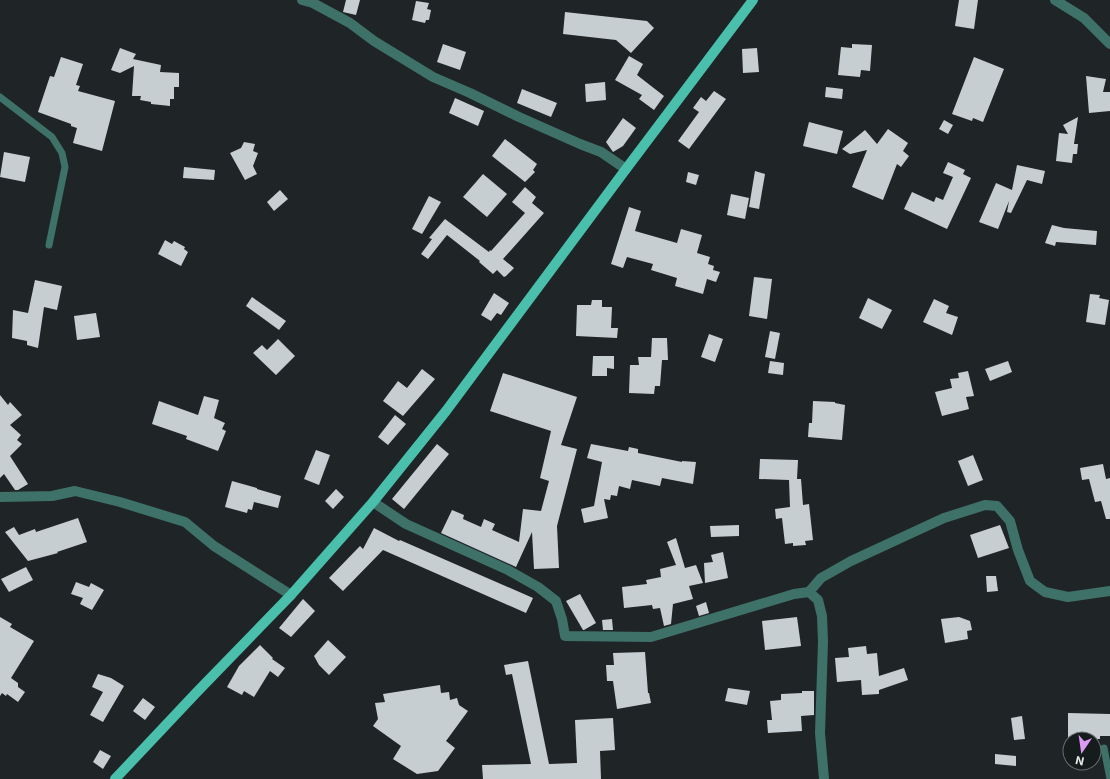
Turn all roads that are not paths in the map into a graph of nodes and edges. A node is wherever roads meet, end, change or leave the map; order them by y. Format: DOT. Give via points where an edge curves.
graph roads {
  1 [pos="302,0"];
  2 [pos="753,0"];
  3 [pos="1055,0"];
  4 [pos="1110,44"];
  5 [pos="0,97"];
  6 [pos="626,169"];
  7 [pos="49,245"];
  8 [pos="2,497"];
  9 [pos="373,502"];
  10 [pos="1110,591"];
  11 [pos="809,592"];
  12 [pos="291,595"];
  13 [pos="1104,748"];
  14 [pos="115,779"];
  15 [pos="824,779"];
  16 [pos="1110,779"];
  1 -- 6 [label="street" via="313,3 350,23 433,77 601,152"];
  2 -- 6 [label="main road"];
  3 -- 4 [label="street" via="1084,18"];
  5 -- 7 [label="lane" via="52,137 62,153 65,167"];
  6 -- 9 [label="main road" via="446,411"];
  8 -- 12 [label="street" via="52,496 76,492 120,502 185,522 214,546"];
  9 -- 11 [label="street" via="406,524 508,570 538,587 556,601 565,636 651,637 794,594"];
  9 -- 12 [label="main road"];
  10 -- 11 [label="street" via="1068,597 1045,592 1030,581 1010,521 997,506 985,505 944,518 851,561 821,578"];
  11 -- 15 [label="street" via="818,600 822,616 820,733"];
  12 -- 14 [label="main road"];
  13 -- 16 [label="lane"];
}
